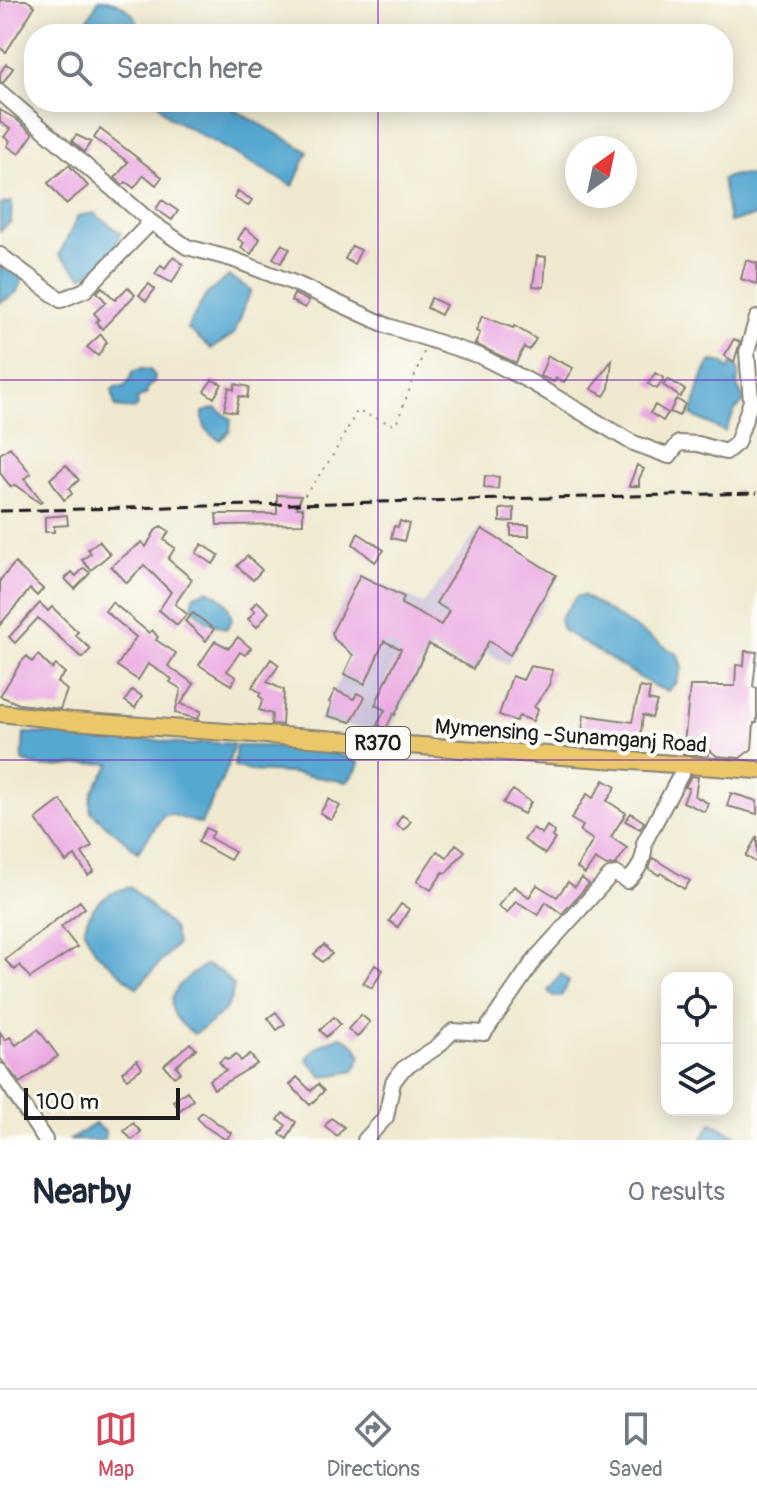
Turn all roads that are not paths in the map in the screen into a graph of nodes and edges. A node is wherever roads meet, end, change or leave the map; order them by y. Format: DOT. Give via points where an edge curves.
graph roads {
  1 [pos="0,92"];
  2 [pos="151,222"];
  3 [pos="0,255"];
  4 [pos="757,318"];
  5 [pos="0,713"];
  6 [pos="686,765"];
  7 [pos="757,770"];
  8 [pos="0,1071"];
  9 [pos="45,1140"];
  10 [pos="365,1140"];
  1 -- 2 [label="street"];
  2 -- 3 [label="street" via="85,290 61,300"];
  2 -- 4 [label="street" via="187,247 232,259 388,326 480,356 631,442 669,456 679,443 726,452 737,443 751,401 747,352"];
  5 -- 6 [label="main road, Mymensing -Sunamganj Road / R370"];
  6 -- 7 [label="main road, Mymensing -Sunamganj Road / R370"];
  6 -- 10 [label="street" via="644,843 645,854 632,878 610,876 536,958 484,1033 453,1031 403,1069 393,1082 386,1117"];
  8 -- 9 [label="street"];
}
